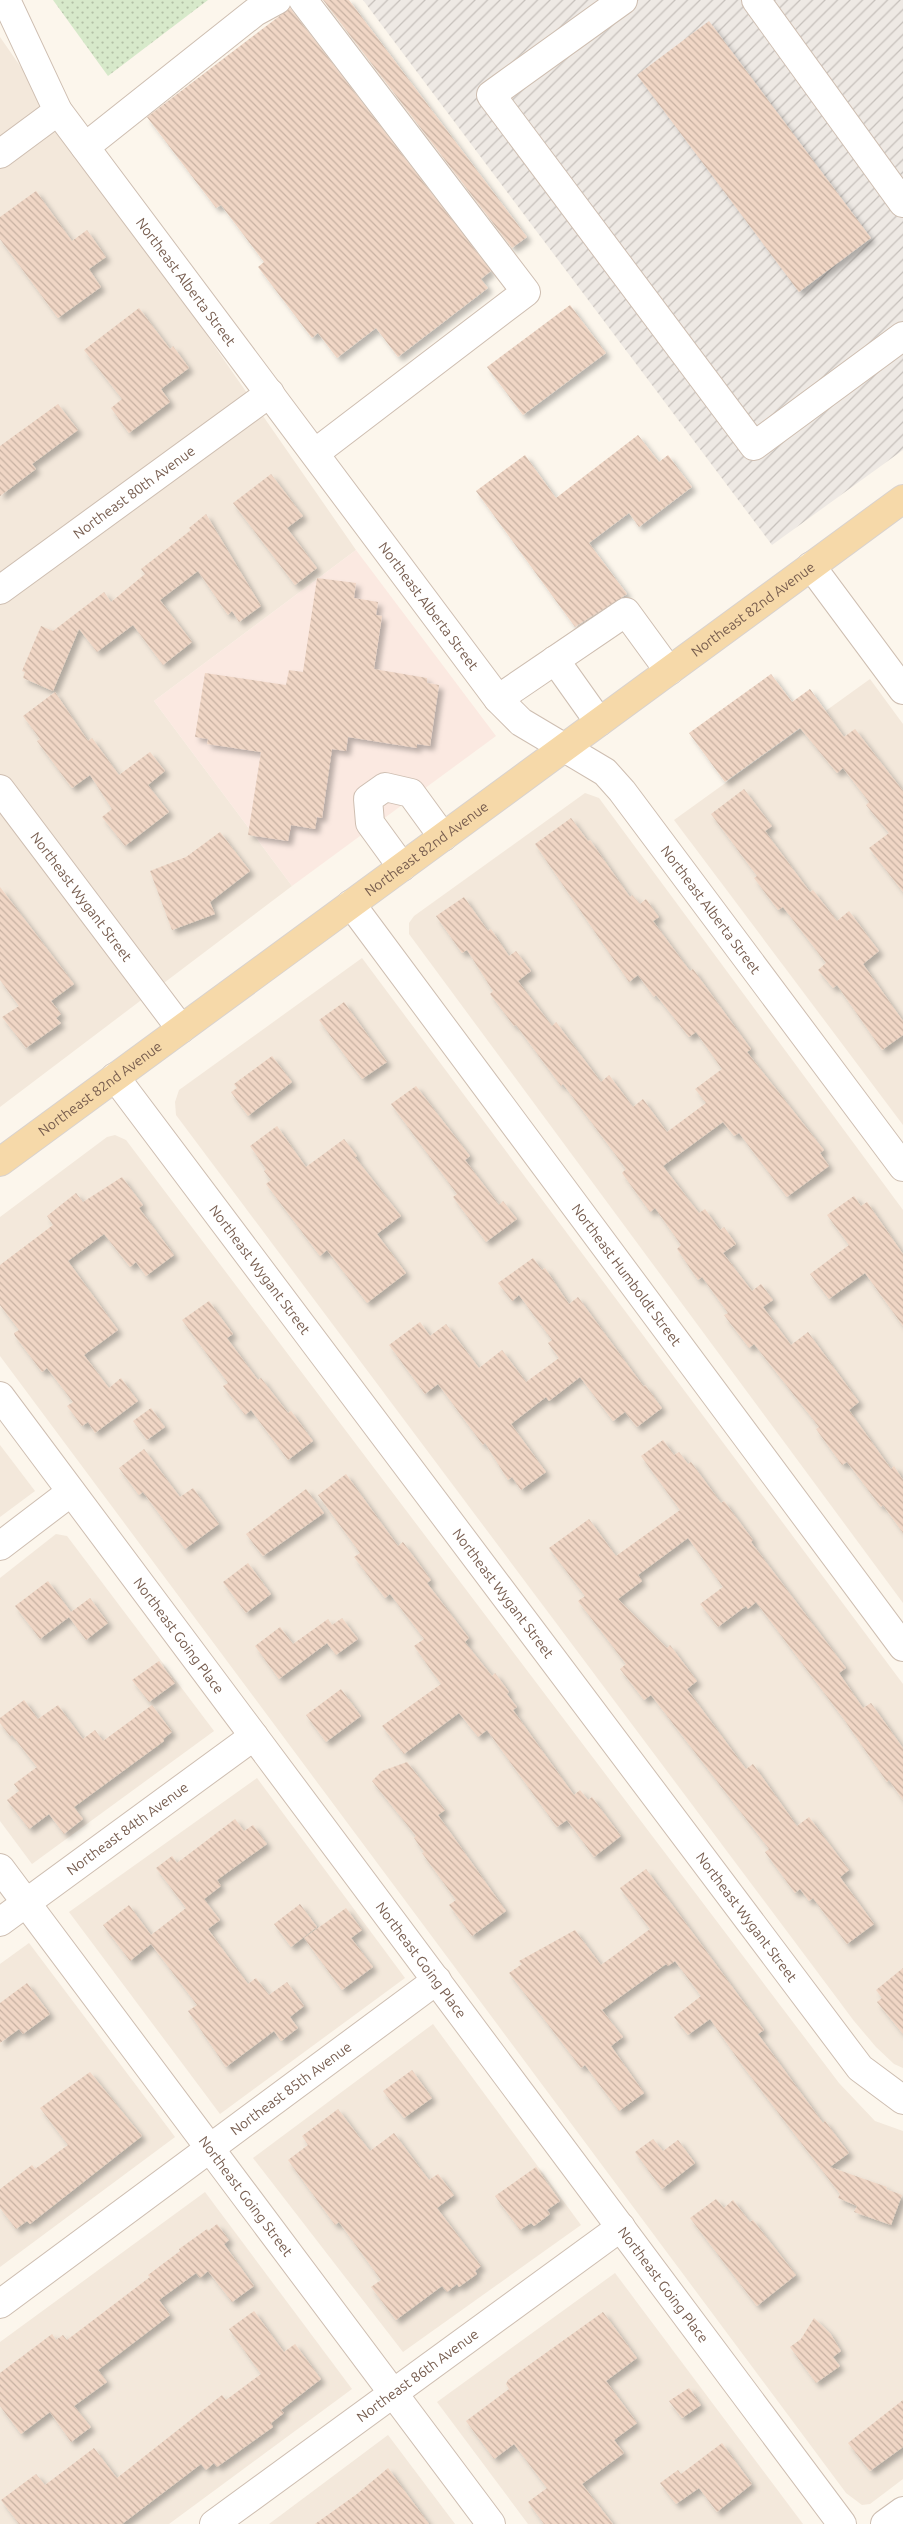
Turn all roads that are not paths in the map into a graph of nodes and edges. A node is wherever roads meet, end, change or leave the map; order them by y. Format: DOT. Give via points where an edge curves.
graph roads {
  1 [pos="6,0"];
  2 [pos="277,0"];
  3 [pos="303,0"];
  4 [pos="623,0"];
  5 [pos="756,0"];
  6 [pos="58,111"];
  7 [pos="85,146"];
  8 [pos="0,154"];
  9 [pos="903,202"];
  10 [pos="903,336"];
  11 [pos="270,393"];
  12 [pos="315,453"];
  13 [pos="903,499"];
  14 [pos="903,522"];
  15 [pos="853,536"];
  16 [pos="811,566"];
  17 [pos="0,590"];
  18 [pos="555,660"];
  19 [pos="669,671"];
  20 [pos="903,690"];
  21 [pos="498,699"];
  22 [pos="599,722"];
  23 [pos="566,747"];
  24 [pos="0,789"];
  25 [pos="443,836"];
  26 [pos="402,867"];
  27 [pos="351,904"];
  28 [pos="181,1029"];
  29 [pos="115,1077"];
  30 [pos="0,1162"];
  31 [pos="903,1167"];
  32 [pos="0,1396"];
  33 [pos="71,1492"];
  34 [pos="0,1546"];
  35 [pos="903,1647"];
  36 [pos="254,1736"];
  37 [pos="0,1868"];
  38 [pos="26,1903"];
  39 [pos="0,1922"];
  40 [pos="437,1980"];
  41 [pos="903,2100"];
  42 [pos="209,2149"];
  43 [pos="621,2226"];
  44 [pos="0,2304"];
  45 [pos="392,2393"];
  46 [pos="903,2511"];
  47 [pos="214,2524"];
  48 [pos="490,2524"];
  49 [pos="842,2524"];
  50 [pos="885,2524"];
  1 -- 6 [label="street, Northeast Alberta Street"];
  2 -- 7 [label="street" via="255,12"];
  3 -- 12 [label="street" via="526,292"];
  4 -- 10 [label="street" via="491,96 754,446"];
  5 -- 9 [label="street"];
  6 -- 7 [label="street, Northeast Alberta Street"];
  6 -- 8 [label="street"];
  7 -- 11 [label="street, Northeast Alberta Street"];
  11 -- 12 [label="street, Northeast Alberta Street"];
  11 -- 17 [label="street, Northeast 80th Avenue"];
  12 -- 21 [label="street, Northeast Alberta Street"];
  13 -- 15 [label="main road, Northeast 82nd Avenue"];
  14 -- 15 [label="main road, Northeast 82nd Avenue"];
  15 -- 16 [label="main road, Northeast 82nd Avenue"];
  16 -- 19 [label="main road, Northeast 82nd Avenue"];
  16 -- 20 [label="street"];
  18 -- 19 [label="street" via="626,612"];
  18 -- 21 [label="street"];
  18 -- 22 [label="street"];
  19 -- 22 [label="main road, Northeast 82nd Avenue"];
  21 -- 23 [label="street, Northeast Alberta Street" via="521,722"];
  22 -- 23 [label="main road, Northeast 82nd Avenue"];
  23 -- 25 [label="main road, Northeast 82nd Avenue"];
  23 -- 31 [label="street, Northeast Alberta Street" via="605,772 622,791"];
  24 -- 28 [label="street, Northeast Wygant Street"];
  25 -- 26 [label="main road, Northeast 82nd Avenue"];
  25 -- 26 [label="street" via="411,793 385,787 368,799 370,823"];
  26 -- 27 [label="main road, Northeast 82nd Avenue"];
  27 -- 28 [label="main road, Northeast 82nd Avenue"];
  27 -- 35 [label="street, Northeast Humboldt Street"];
  28 -- 29 [label="main road, Northeast 82nd Avenue"];
  29 -- 30 [label="main road, Northeast 82nd Avenue"];
  29 -- 41 [label="street, Northeast Wygant Street" via="860,2068"];
  32 -- 33 [label="street, Northeast Going Place"];
  33 -- 34 [label="street"];
  33 -- 36 [label="street, Northeast Going Place"];
  36 -- 38 [label="street, Northeast 84th Avenue"];
  36 -- 40 [label="street, Northeast Going Place"];
  37 -- 38 [label="street, Northeast Going Street"];
  38 -- 39 [label="street, Northeast 84th Avenue"];
  38 -- 42 [label="street, Northeast Going Street"];
  40 -- 42 [label="street, Northeast 85th Avenue"];
  40 -- 43 [label="street, Northeast Going Place"];
  42 -- 44 [label="street, Northeast 85th Avenue"];
  42 -- 45 [label="street, Northeast Going Street"];
  43 -- 45 [label="street, Northeast 86th Avenue"];
  43 -- 49 [label="street, Northeast Going Place"];
  45 -- 47 [label="street, Northeast 86th Avenue"];
  45 -- 48 [label="street, Northeast Going Street"];
  46 -- 50 [label="street"];
}
